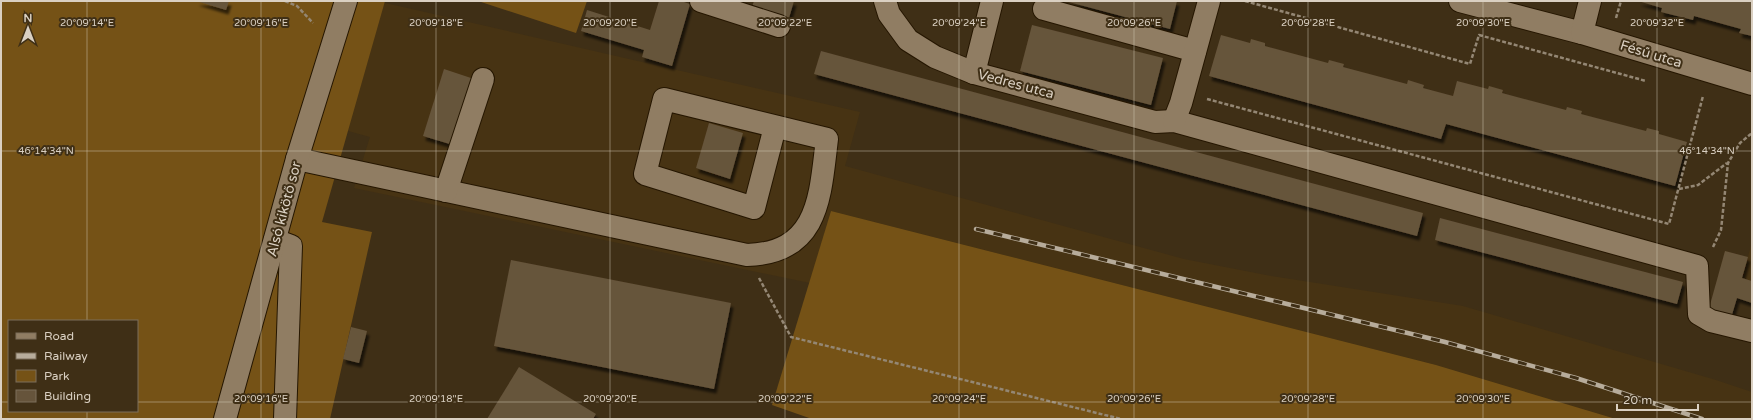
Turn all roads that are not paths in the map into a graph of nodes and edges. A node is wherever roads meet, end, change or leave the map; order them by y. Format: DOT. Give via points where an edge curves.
graph roads {
  1 [pos="346,1"];
  2 [pos="701,1"];
  3 [pos="885,1"];
  4 [pos="992,1"];
  5 [pos="1209,1"];
  6 [pos="1460,1"];
  7 [pos="1590,1"];
  8 [pos="1044,9"];
  9 [pos="779,26"];
  10 [pos="1582,33"];
  11 [pos="1195,51"];
  12 [pos="974,73"];
  13 [pos="483,79"];
  14 [pos="1752,84"];
  15 [pos="1174,121"];
  16 [pos="775,127"];
  17 [pos="297,159"];
  18 [pos="446,191"];
  19 [pos="275,240"];
  20 [pos="1752,330"];
  21 [pos="225,419"];
  22 [pos="285,419"];
  1 -- 17 [label="street, Alsó kikötő sor"];
  2 -- 9 [label="street"];
  3 -- 12 [label="street, Vedres utca" via="889,14 908,40 934,57"];
  4 -- 12 [label="street"];
  5 -- 11 [label="street"];
  6 -- 10 [label="street, Fésű utca"];
  7 -- 10 [label="street"];
  8 -- 11 [label="street"];
  10 -- 14 [label="street, Fésű utca"];
  11 -- 15 [label="street"];
  12 -- 15 [label="street, Vedres utca" via="1155,122"];
  13 -- 18 [label="street"];
  15 -- 20 [label="street, Vedres utca" via="1697,266 1699,314 1711,321"];
  16 -- 16 [label="street" via="664,99 645,174 754,208"];
  16 -- 18 [label="street" via="827,139 819,202 811,220 799,236 776,251 762,255 747,255"];
  17 -- 18 [label="street"];
  17 -- 19 [label="street, Alsó kikötő sor"];
  19 -- 21 [label="street, Alsó kikötő sor"];
  19 -- 22 [label="street" via="291,246"];
}
